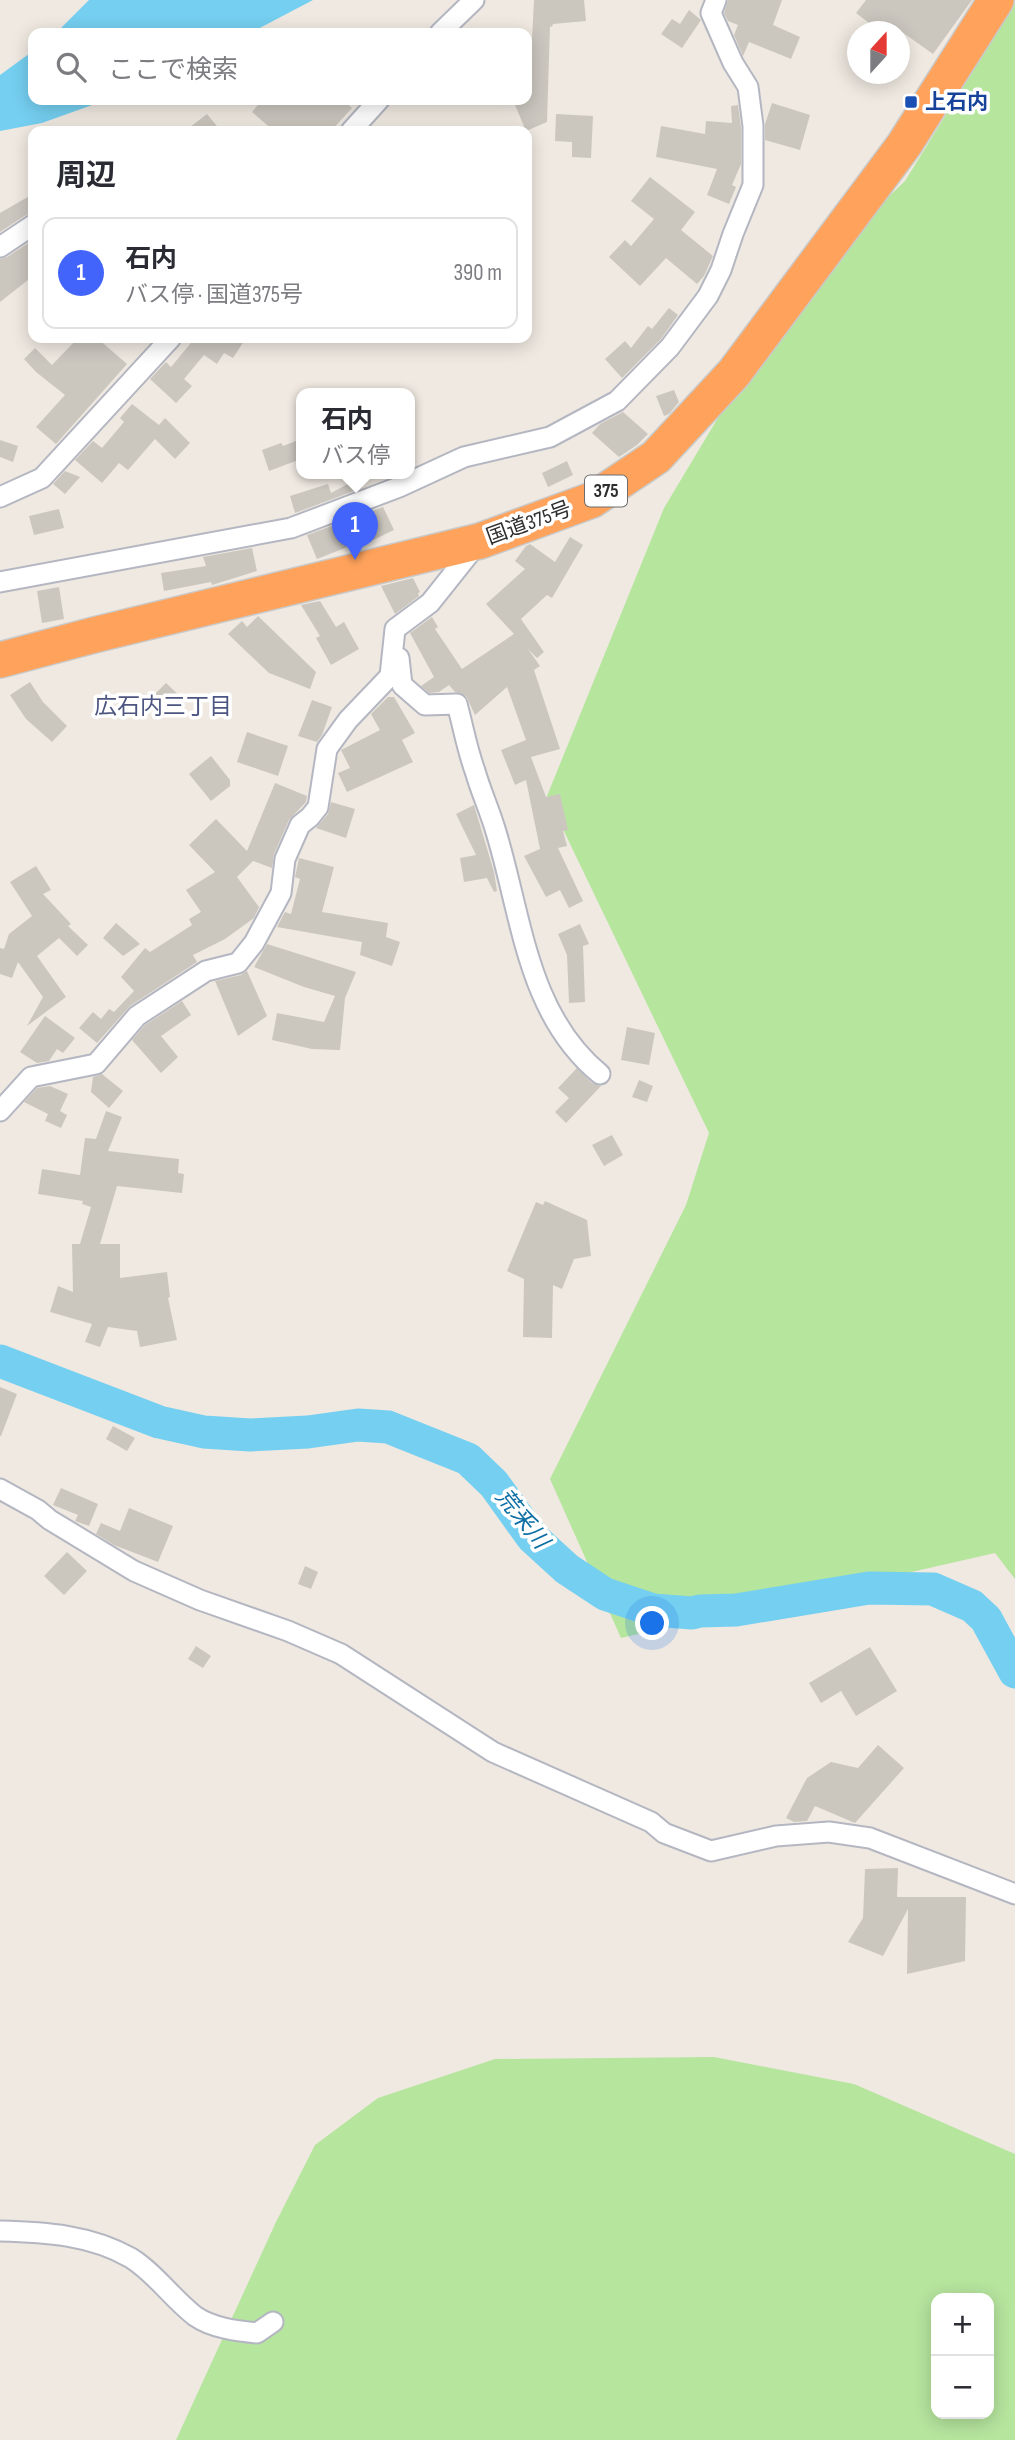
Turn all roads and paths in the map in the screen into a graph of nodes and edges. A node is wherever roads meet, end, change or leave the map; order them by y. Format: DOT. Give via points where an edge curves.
graph roads {
  1 [pos="474,0"];
  2 [pos="716,0"];
  3 [pos="996,0"];
  4 [pos="445,28"];
  5 [pos="374,105"];
  6 [pos="356,126"];
  7 [pos="28,228"];
  8 [pos="0,247"];
  9 [pos="166,343"];
  10 [pos="0,497"];
  11 [pos="480,541"];
  12 [pos="0,582"];
  13 [pos="395,629"];
  14 [pos="0,660"];
  15 [pos="600,1074"];
  16 [pos="0,1111"];
  17 [pos="0,1489"];
  18 [pos="1015,1894"];
  19 [pos="0,2231"];
  20 [pos="273,2322"];
  1 -- 4 [label="street"];
  2 -- 12 [label="street" via="711,13 748,87 753,184 708,296 670,347 617,401 550,437 464,457 291,528"];
  3 -- 11 [label="highway, 国道375号 / 375" via="904,145 734,373 656,457 592,500"];
  5 -- 6 [label="street"];
  7 -- 8 [label="street"];
  9 -- 10 [label="street" via="42,478"];
  11 -- 13 [label="street" via="430,603"];
  11 -- 14 [label="highway, 国道375号 / 375"];
  13 -- 15 [label="street" via="402,685 425,705 457,704 539,988 559,1030"];
  13 -- 16 [label="street" via="390,676 327,750 318,807 300,825 285,859 281,893 238,963 206,971 137,1016 96,1064 31,1077"];
  17 -- 18 [label="street" via="134,1571 341,1654 493,1752 651,1822 664,1833 711,1851 776,1836 829,1832 870,1838"];
  19 -- 20 [label="street" via="73,2236 128,2256 197,2317 233,2331 257,2333"];
}
